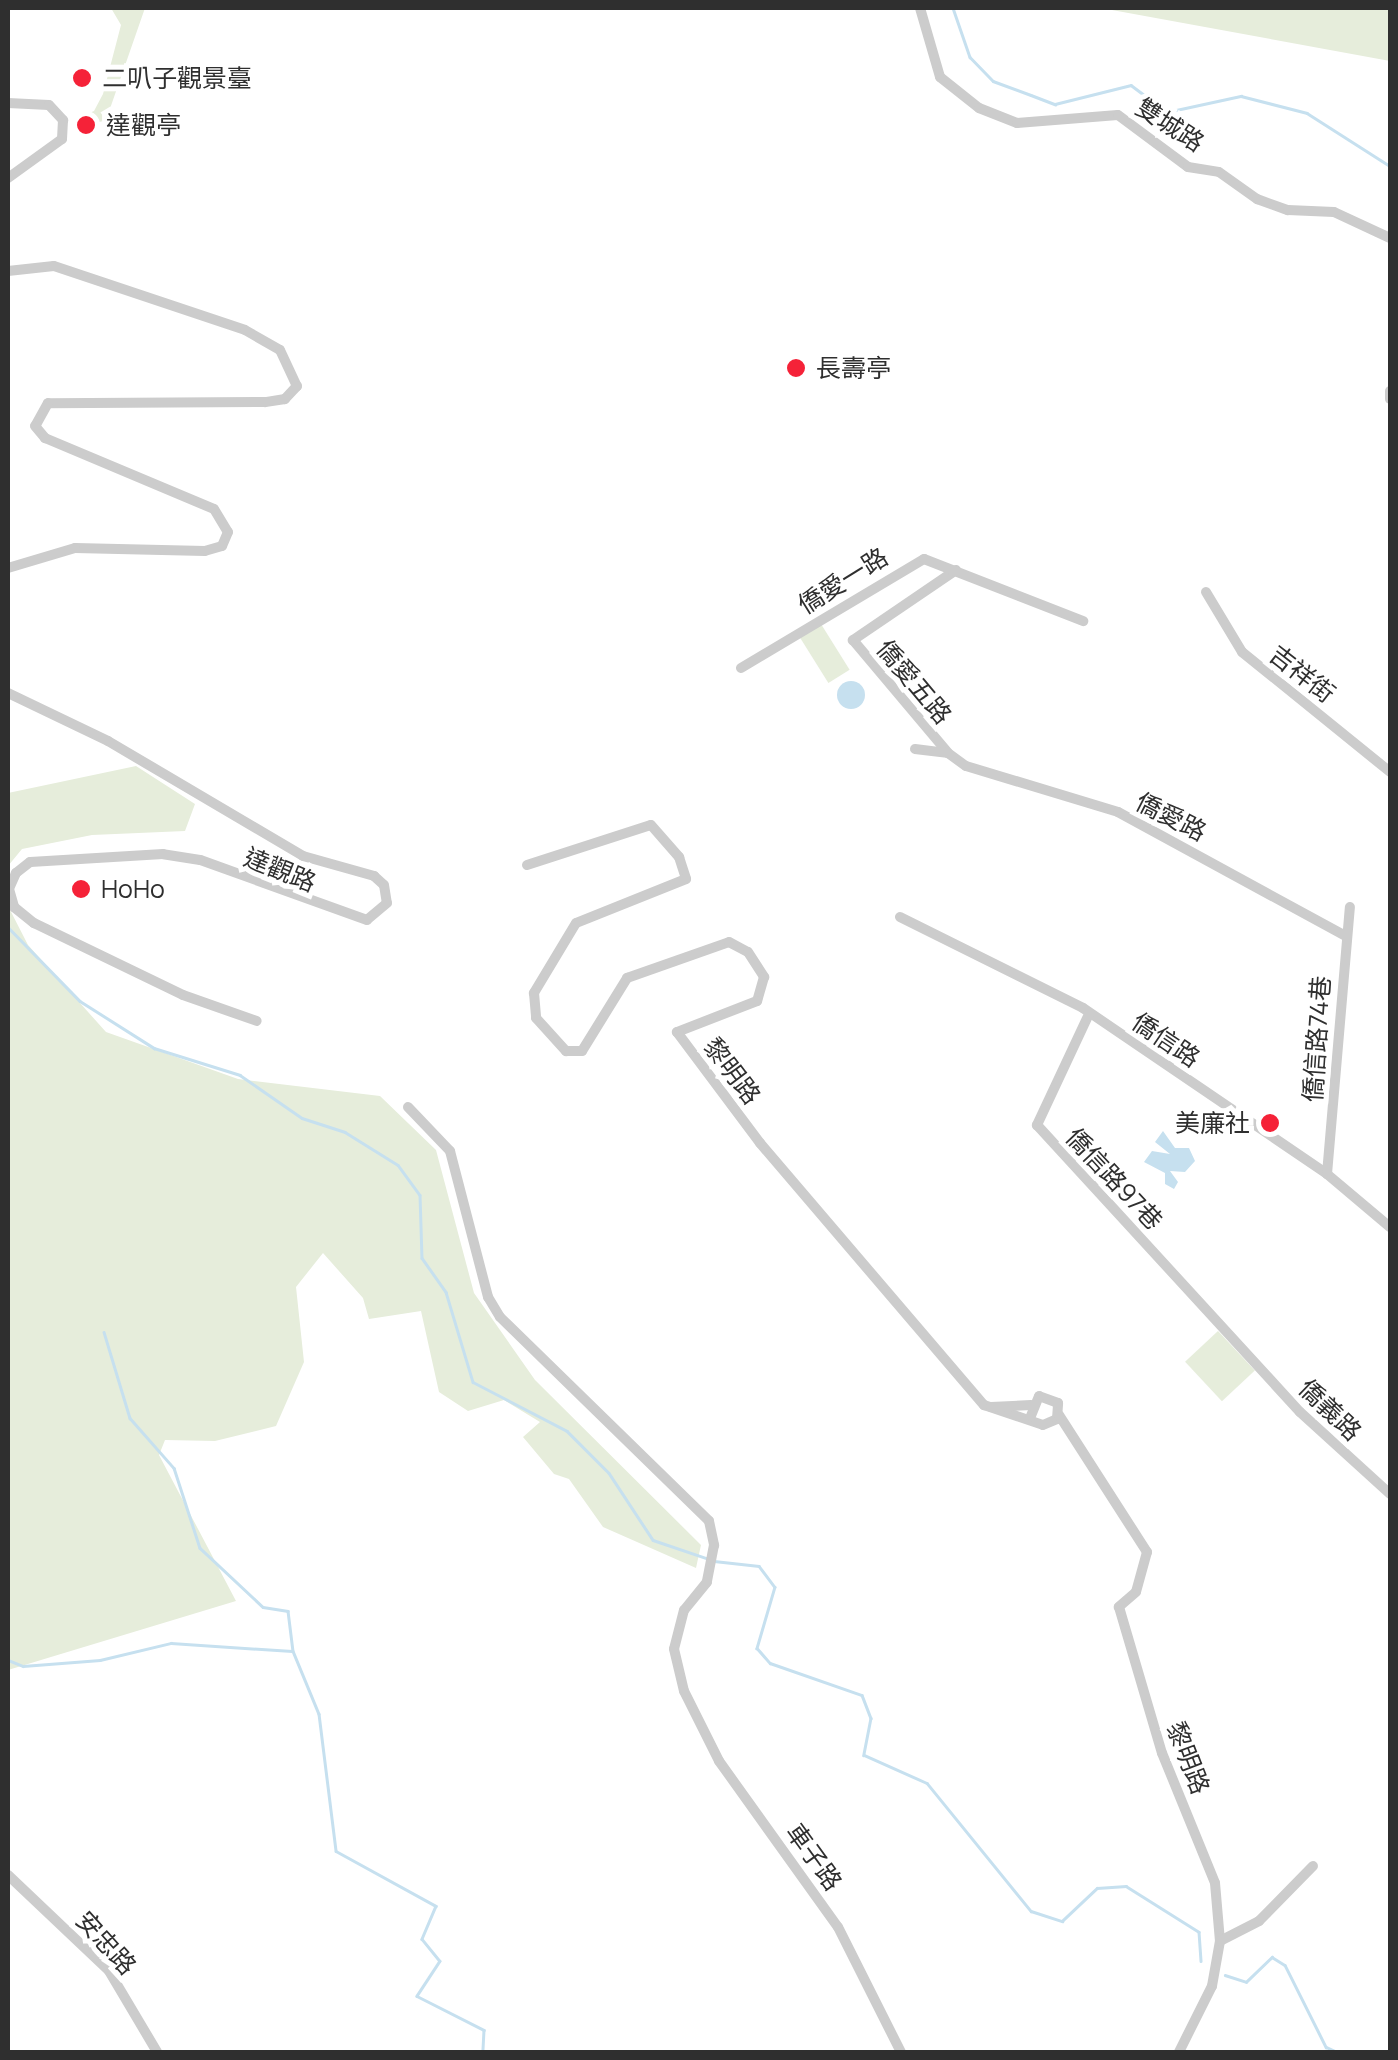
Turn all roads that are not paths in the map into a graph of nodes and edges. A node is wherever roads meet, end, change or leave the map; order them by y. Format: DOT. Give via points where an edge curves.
graph roads {
  1 [pos="920,8"];
  2 [pos="8,103"];
  3 [pos="8,178"];
  4 [pos="1390,238"];
  5 [pos="8,271"];
  6 [pos="1390,391"];
  7 [pos="1390,399"];
  8 [pos="8,568"];
  9 [pos="956,570"];
  10 [pos="1206,592"];
  11 [pos="1082,621"];
  12 [pos="741,668"];
  13 [pos="8,693"];
  14 [pos="915,749"];
  15 [pos="948,753"];
  16 [pos="1390,772"];
  17 [pos="527,866"];
  18 [pos="1350,907"];
  19 [pos="900,918"];
  20 [pos="1344,936"];
  21 [pos="1089,1014"];
  22 [pos="257,1021"];
  23 [pos="408,1107"];
  24 [pos="1327,1174"];
  25 [pos="1390,1227"];
  26 [pos="1245,1350"];
  27 [pos="1031,1411"];
  28 [pos="1056,1419"];
  29 [pos="1390,1494"];
  30 [pos="1313,1866"];
  31 [pos="8,1875"];
  32 [pos="1220,1941"];
  33 [pos="158,2052"];
  34 [pos="901,2052"];
  35 [pos="1179,2052"];
  1 -- 4 [label="street, 雙城路" via="940,77 979,108 1017,124 1118,115 1188,167 1219,172 1257,199 1288,210 1334,212"];
  2 -- 3 [label="street" via="49,105 64,120 62,139"];
  5 -- 8 [label="street" via="54,266 160,296 280,350 297,386 294,394 265,402 48,402 35,426 45,438 214,509 228,532 222,546 205,552 75,548"];
  6 -- 7 [label="street"];
  9 -- 11 [label="street, 僑愛一路"];
  9 -- 12 [label="street, 僑愛一路" via="924,559 912,562"];
  9 -- 15 [label="street, 僑愛五路" via="853,640"];
  10 -- 16 [label="street, 吉祥街" via="1242,652"];
  13 -- 22 [label="street, 達觀路" via="108,741 303,856 374,876 384,885 387,902 367,920 200,860 163,854 30,862 16,873 10,889 14,906 34,924 104,960"];
  14 -- 15 [label="street"];
  15 -- 20 [label="street, 僑愛路" via="966,766 1118,812"];
  17 -- 27 [label="street, 黎明路" via="651,825 688,872 682,886 576,923 534,994 536,1018 566,1051 582,1050 627,978 729,942 748,952 764,977 757,1002 677,1032 938,1358 992,1408"];
  18 -- 20 [label="street, 僑信路74巷"];
  19 -- 21 [label="street, 僑信路"];
  20 -- 24 [label="street, 僑信路74巷"];
  21 -- 24 [label="street, 僑信路"];
  21 -- 26 [label="street, 僑信路97巷" via="1038,1125"];
  23 -- 34 [label="street, 車子路" via="450,1151 488,1296 500,1317 709,1522 714,1545 707,1582 679,1621 674,1649 684,1691 720,1761 838,1927"];
  24 -- 25 [label="street, 僑信路"];
  26 -- 29 [label="street, 僑義路" via="1300,1412"];
  27 -- 28 [label="street, 黎明路" via="1043,1425"];
  27 -- 28 [label="street, 黎明路" via="1052,1397"];
  28 -- 32 [label="street, 黎明路" via="1077,1438 1147,1552 1136,1592 1119,1607 1162,1753 1215,1883"];
  30 -- 32 [label="street" via="1259,1921"];
  31 -- 33 [label="street, 安忠路" via="109,1972"];
  32 -- 35 [label="street, 黎明路" via="1203,2011"];
}
